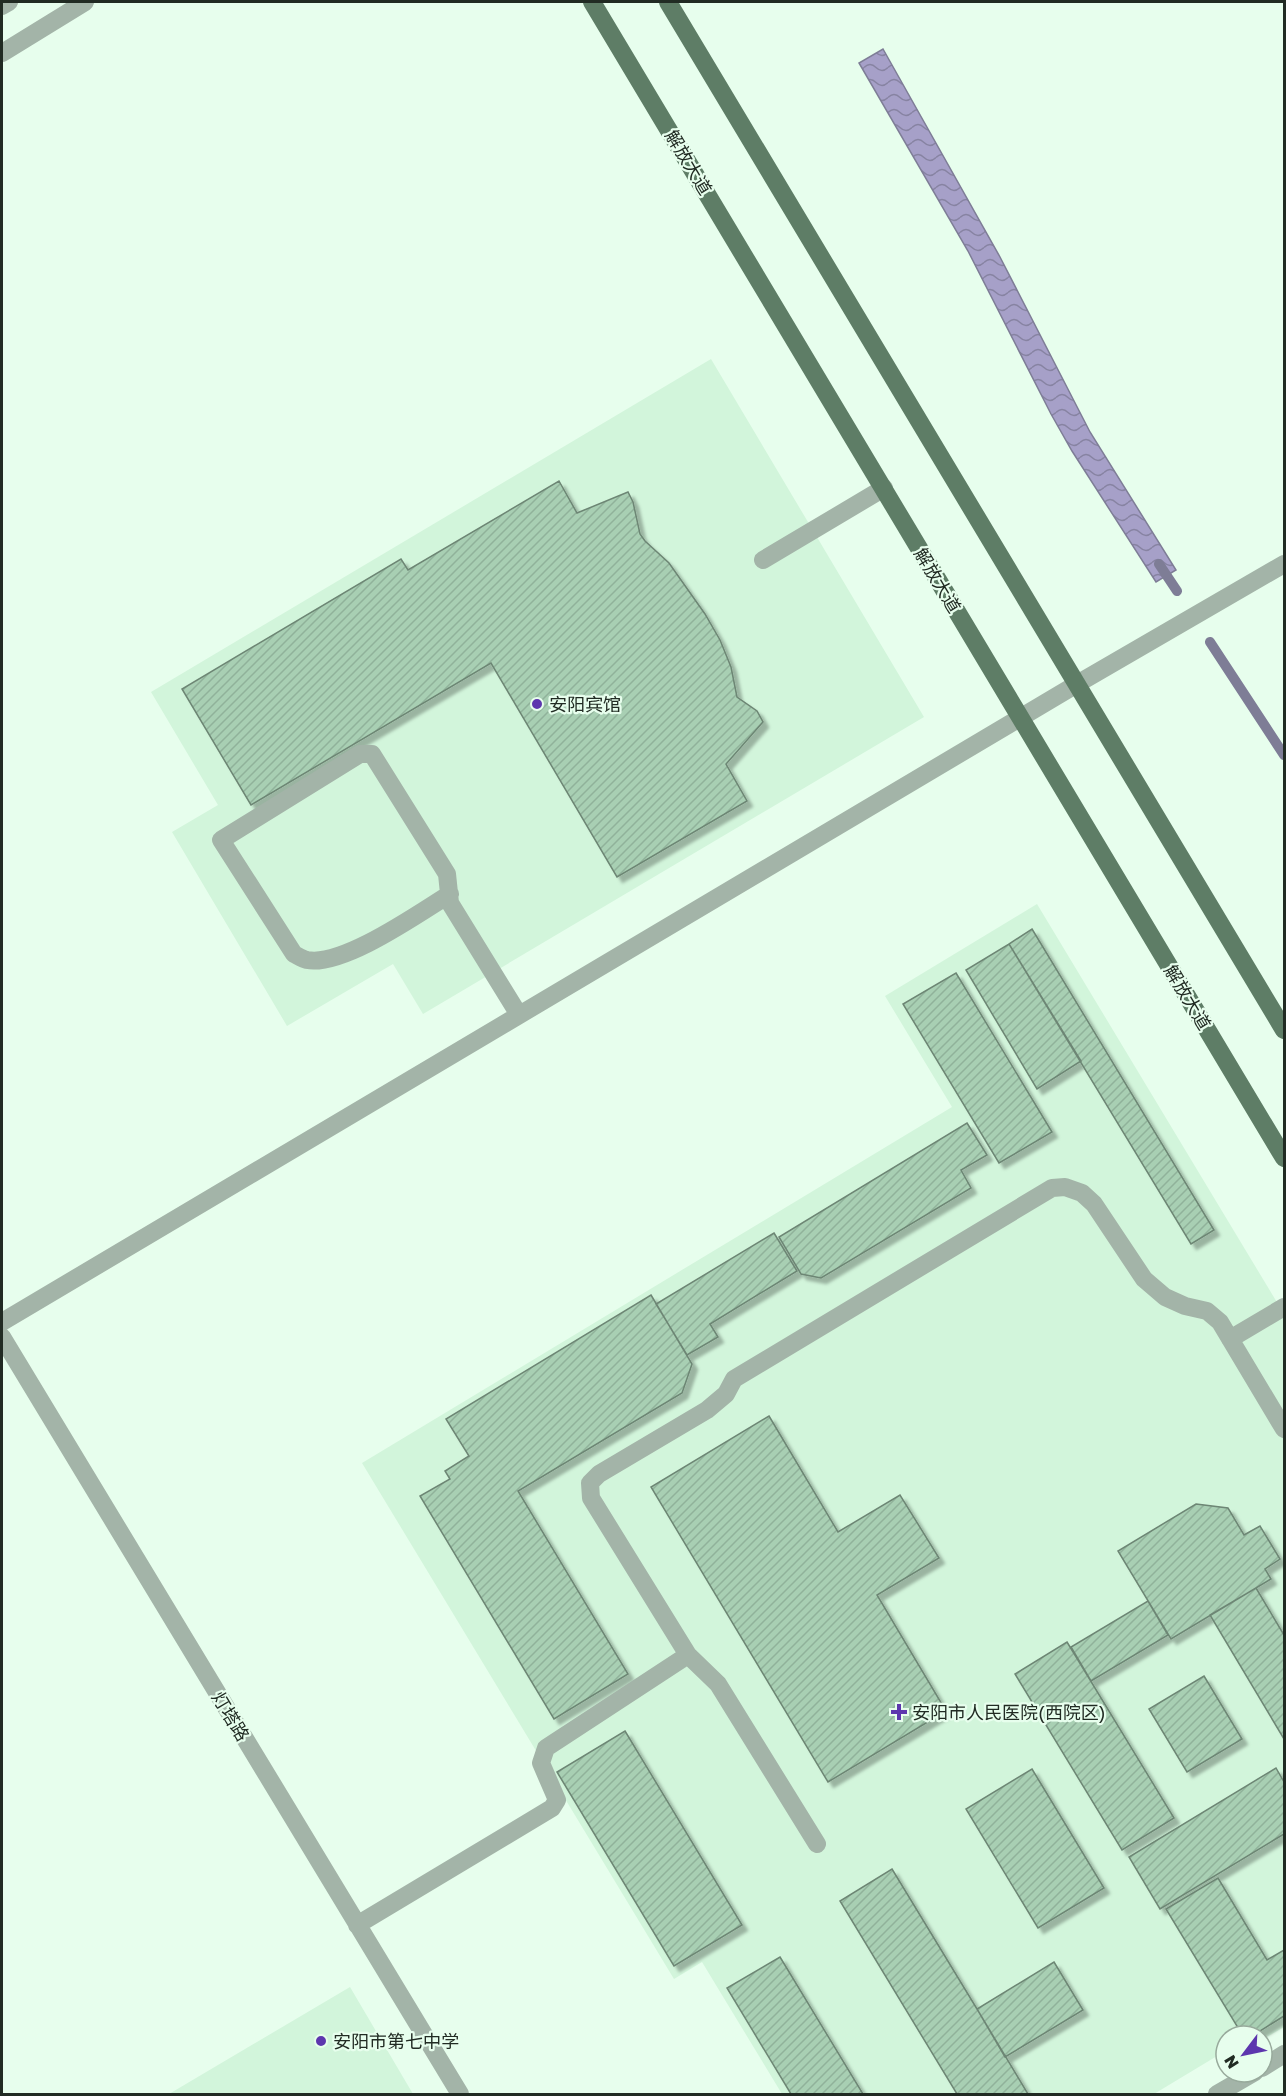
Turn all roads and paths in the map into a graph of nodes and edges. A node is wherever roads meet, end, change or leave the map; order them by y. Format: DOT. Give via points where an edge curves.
graph roads {
  1 [pos="9,2"];
  2 [pos="85,2"];
  3 [pos="592,2"];
  4 [pos="669,2"];
  5 [pos="2,6"];
  6 [pos="2,53"];
  7 [pos="884,488"];
  8 [pos="764,560"];
  9 [pos="1284,564"];
  10 [pos="1077,684"];
  11 [pos="1021,717"];
  12 [pos="450,894"];
  13 [pos="519,1015"];
  14 [pos="1284,1030"];
  15 [pos="1284,1158"];
  16 [pos="1284,1306"];
  17 [pos="2,1322"];
  18 [pos="2,1337"];
  19 [pos="1230,1339"];
  20 [pos="1284,1429"];
  21 [pos="688,1655"];
  22 [pos="817,1844"];
  23 [pos="357,1925"];
  24 [pos="1234,2084"];
  25 [pos="460,2094"];
  26 [pos="1217,2094"];
  1 -- 5 [label="street"];
  2 -- 6 [label="street"];
  3 -- 7 [label="main road, 解放大道"];
  4 -- 10 [label="main road"];
  7 -- 8 [label="street"];
  7 -- 11 [label="main road, 解放大道"];
  9 -- 10 [label="street"];
  10 -- 11 [label="street"];
  10 -- 14 [label="main road"];
  11 -- 13 [label="street"];
  11 -- 15 [label="main road, 解放大道"];
  12 -- 12 [label="street" via="447,874 372,754 360,754 221,840 294,954 306,960 334,957 371,941"];
  12 -- 13 [label="street" via="450,903"];
  13 -- 17 [label="street"];
  16 -- 19 [label="street"];
  18 -- 23 [label="street, 灯塔路"];
  19 -- 20 [label="street"];
  19 -- 21 [label="street" via="1220,1322 1207,1311 1165,1297 1144,1279 1082,1192 1052,1188 734,1379 726,1394 707,1410 590,1482 591,1498"];
  21 -- 22 [label="street" via="718,1684"];
  21 -- 23 [label="street" via="546,1748 542,1763 557,1800 552,1808"];
  23 -- 25 [label="street, 灯塔路"];
  24 -- 26 [label="street"];
}
